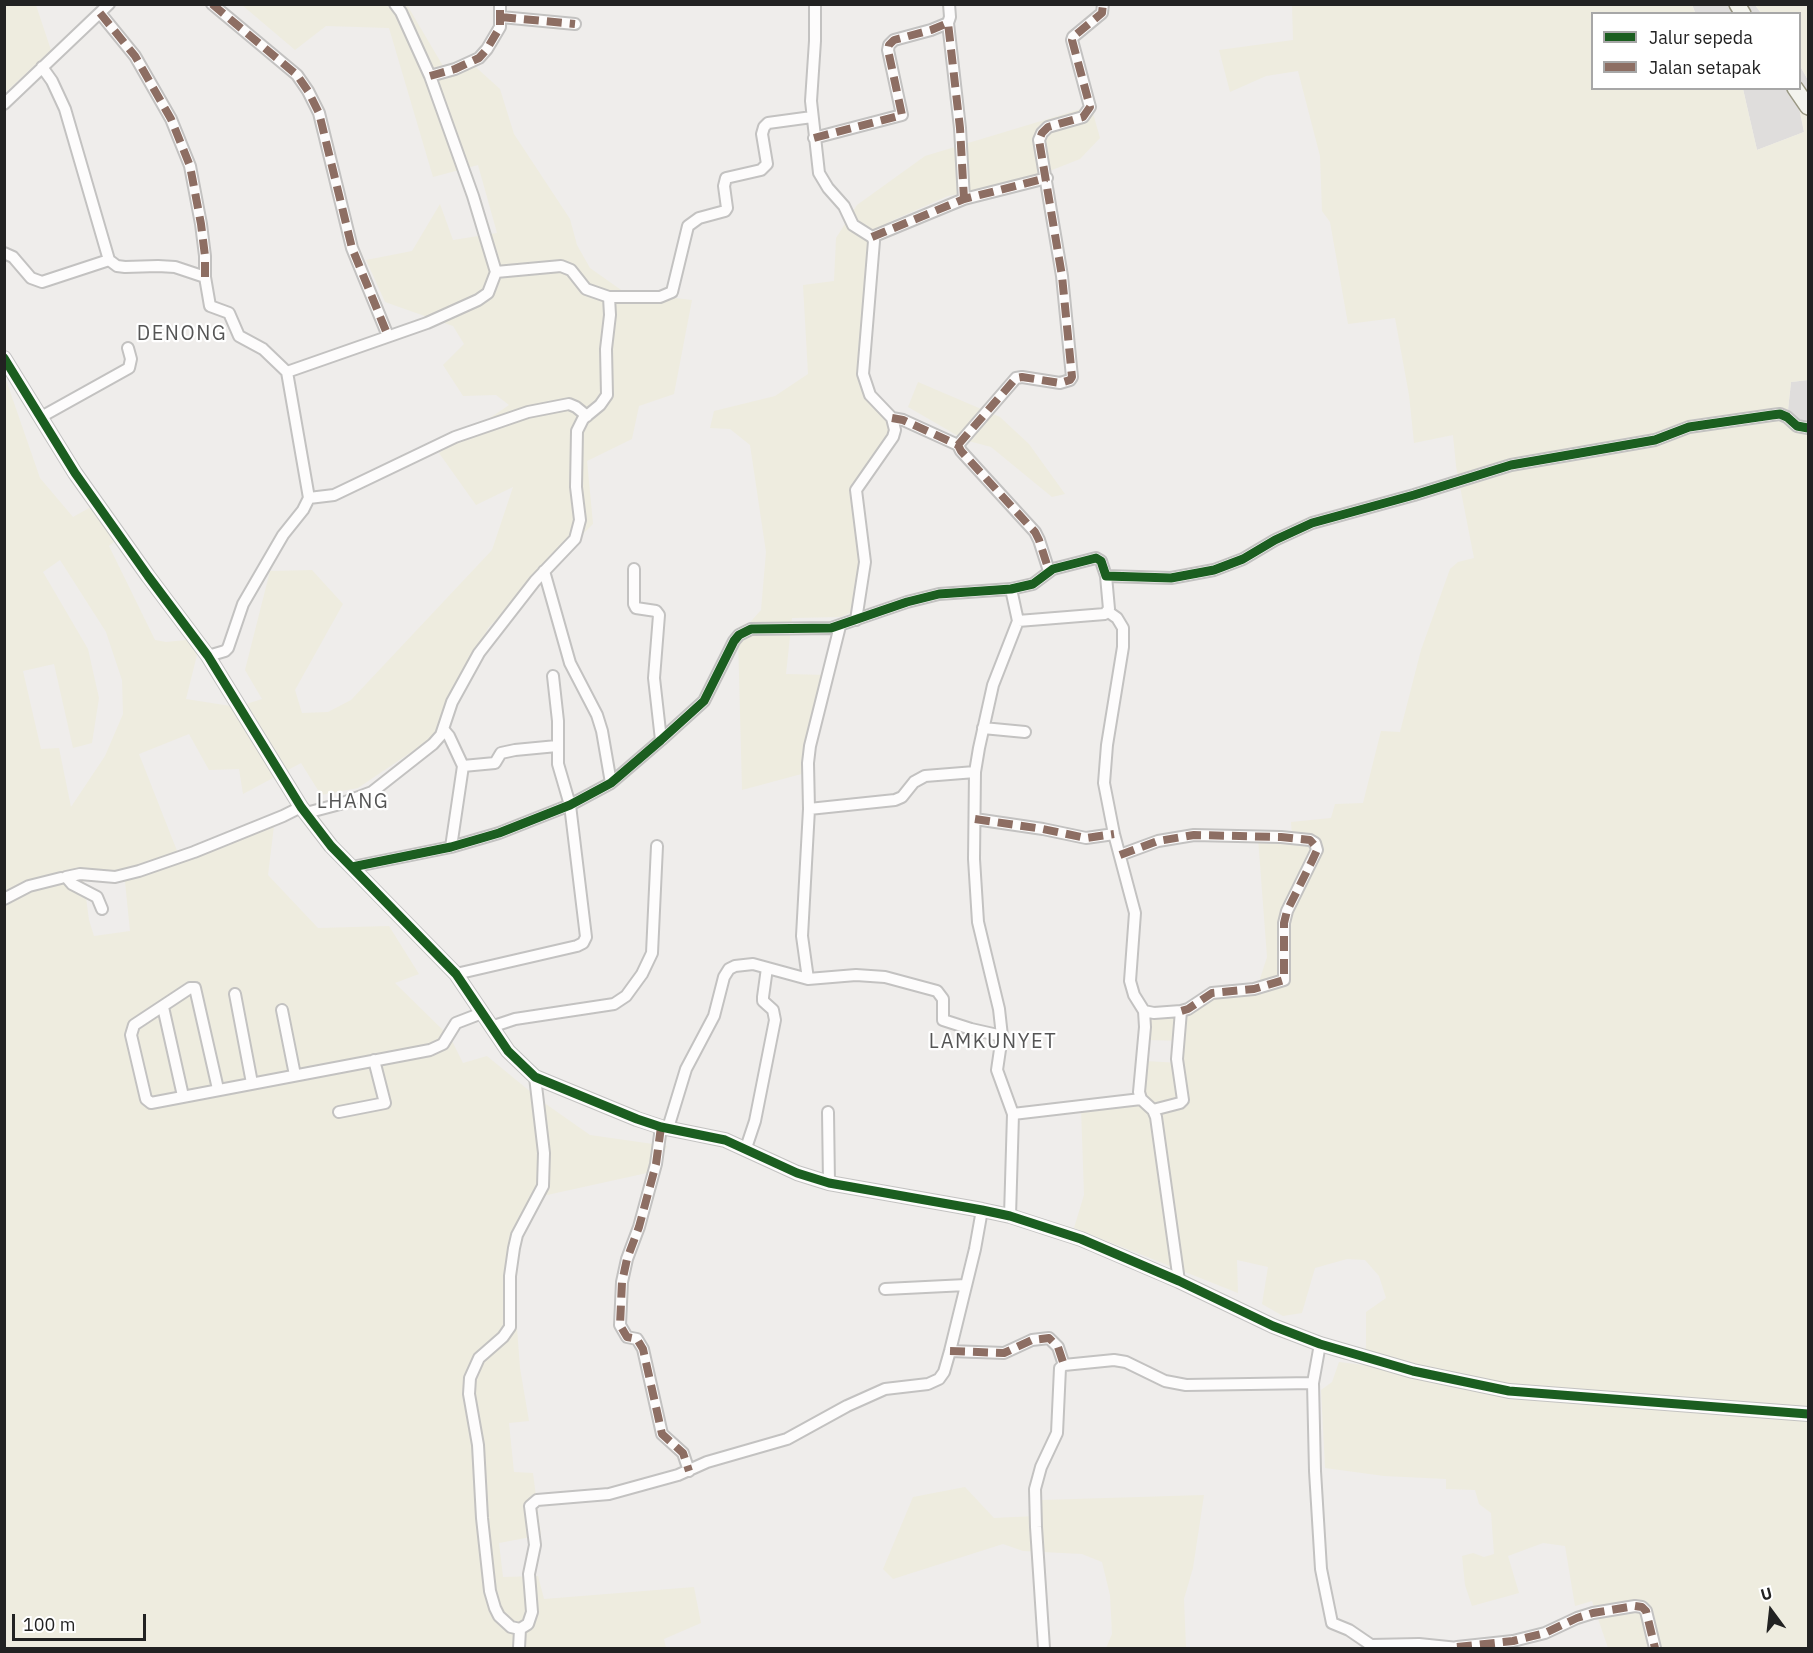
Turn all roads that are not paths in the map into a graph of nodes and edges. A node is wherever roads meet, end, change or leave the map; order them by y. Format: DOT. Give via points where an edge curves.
graph roads {
  1 [pos="109,4"];
  2 [pos="212,4"];
  3 [pos="395,4"];
  4 [pos="500,4"];
  5 [pos="815,4"];
  6 [pos="949,4"];
  7 [pos="1103,4"];
  8 [pos="100,13"];
  9 [pos="501,17"];
  10 [pos="948,23"];
  11 [pos="575,24"];
  12 [pos="42,67"];
  13 [pos="430,76"];
  14 [pos="1796,90"];
  15 [pos="4,104"];
  16 [pos="1809,107"];
  17 [pos="812,117"];
  18 [pos="814,138"];
  19 [pos="1047,178"];
  20 [pos="964,199"];
  21 [pos="872,237"];
  22 [pos="4,253"];
  23 [pos="109,260"];
  24 [pos="496,272"];
  25 [pos="205,277"];
  26 [pos="609,297"];
  27 [pos="388,336"];
  28 [pos="128,348"];
  29 [pos="4,358"];
  30 [pos="287,372"];
  31 [pos="587,416"];
  32 [pos="41,417"];
  33 [pos="892,418"];
  34 [pos="1809,428"];
  35 [pos="958,445"];
  36 [pos="309,498"];
  37 [pos="634,569"];
  38 [pos="544,571"];
  39 [pos="1049,571"];
  40 [pos="1106,576"];
  41 [pos="1011,589"];
  42 [pos="1107,611"];
  43 [pos="856,620"];
  44 [pos="1018,621"];
  45 [pos="840,626"];
  46 [pos="208,656"];
  47 [pos="553,676"];
  48 [pos="983,728"];
  49 [pos="443,729"];
  50 [pos="1025,732"];
  51 [pos="661,740"];
  52 [pos="557,746"];
  53 [pos="463,766"];
  54 [pos="975,772"];
  55 [pos="611,783"];
  56 [pos="570,805"];
  57 [pos="809,809"];
  58 [pos="304,810"];
  59 [pos="975,819"];
  60 [pos="1114,834"];
  61 [pos="657,846"];
  62 [pos="451,847"];
  63 [pos="1120,855"];
  64 [pos="352,867"];
  65 [pos="61,878"];
  66 [pos="4,899"];
  67 [pos="102,909"];
  68 [pos="767,968"];
  69 [pos="456,974"];
  70 [pos="808,979"];
  71 [pos="235,994"];
  72 [pos="163,1007"];
  73 [pos="282,1010"];
  74 [pos="1144,1011"];
  75 [pos="1180,1011"];
  76 [pos="482,1013"];
  77 [pos="491,1027"];
  78 [pos="1002,1035"];
  79 [pos="374,1060"];
  80 [pos="295,1075"];
  81 [pos="535,1077"];
  82 [pos="252,1083"];
  83 [pos="218,1089"];
  84 [pos="183,1096"];
  85 [pos="1141,1099"];
  86 [pos="1153,1110"];
  87 [pos="339,1112"];
  88 [pos="828,1112"];
  89 [pos="1013,1114"];
  90 [pos="664,1127"];
  91 [pos="746,1148"];
  92 [pos="829,1183"];
  93 [pos="982,1210"];
  94 [pos="1010,1216"];
  95 [pos="1179,1281"];
  96 [pos="966,1285"];
  97 [pos="885,1289"];
  98 [pos="1320,1344"];
  99 [pos="950,1351"];
  100 [pos="1064,1365"];
  101 [pos="1313,1383"];
  102 [pos="1809,1414"];
  103 [pos="689,1471"];
  104 [pos="520,1629"];
  105 [pos="519,1648"];
  106 [pos="1044,1648"];
  107 [pos="1457,1648"];
  108 [pos="1655,1648"];
  1 -- 8 [label="street"];
  2 -- 27 [label="street" via="297,75 308,91 319,113 352,248"];
  3 -- 13 [label="street"];
  4 -- 9 [label="street"];
  5 -- 17 [label="street"];
  6 -- 10 [label="street"];
  7 -- 19 [label="street" via="1102,13 1072,40 1090,107 1083,117 1048,127 1042,133"];
  8 -- 12 [label="street"];
  8 -- 25 [label="street" via="135,56 171,119 184,151 201,224"];
  9 -- 11 [label="street"];
  9 -- 13 [label="street" via="500,27 479,58"];
  10 -- 18 [label="street" via="889,45 903,111 900,117"];
  10 -- 20 [label="street"];
  12 -- 15 [label="street"];
  12 -- 23 [label="street" via="65,109"];
  13 -- 24 [label="street"];
  14 -- 16 [label="main road"];
  17 -- 18 [label="street"];
  17 -- 26 [label="street" via="768,123 764,127 767,164 761,170 726,178 725,211 699,218 688,226 672,292 660,297"];
  18 -- 21 [label="street" via="822,181 844,206 856,229"];
  19 -- 20 [label="street"];
  19 -- 35 [label="street" via="1072,377 1060,383 1016,378"];
  20 -- 21 [label="street"];
  21 -- 33 [label="street" via="863,374 870,395"];
  22 -- 23 [label="street" via="13,257 31,278 42,282"];
  23 -- 25 [label="street" via="125,267 175,267"];
  24 -- 26 [label="street" via="561,266 571,270 586,289"];
  24 -- 27 [label="street" via="483,297 428,323"];
  25 -- 30 [label="street" via="210,306 229,313 239,336 263,349"];
  26 -- 31 [label="street" via="607,395"];
  27 -- 30 [label="street"];
  28 -- 32 [label="street" via="129,368"];
  29 -- 32 [label="street"];
  30 -- 36 [label="street"];
  31 -- 36 [label="street" via="569,405 528,412 455,437 334,495"];
  31 -- 38 [label="street" via="579,425 576,450 579,529 575,539"];
  32 -- 46 [label="street" via="85,488"];
  33 -- 35 [label="street"];
  33 -- 43 [label="street" via="893,437 856,490 865,562"];
  34 -- 40 [label="street" via="1797,426 1780,414 1689,427 1655,440 1511,465 1312,523 1214,570 1171,578"];
  35 -- 39 [label="street" via="1035,532"];
  36 -- 46 [label="street" via="243,604 228,648"];
  37 -- 51 [label="street" via="636,608 659,615 654,678"];
  38 -- 49 [label="street" via="479,653 454,698"];
  38 -- 55 [label="street" via="570,663 600,723"];
  39 -- 40 [label="street" via="1096,558"];
  39 -- 41 [label="street" via="1037,582"];
  40 -- 42 [label="street"];
  41 -- 43 [label="street" via="939,594"];
  41 -- 44 [label="street"];
  42 -- 44 [label="street"];
  42 -- 60 [label="street" via="1123,628 1104,783"];
  43 -- 45 [label="street"];
  44 -- 48 [label="street" via="993,685"];
  45 -- 51 [label="street" via="823,630 746,630 734,641 704,701"];
  45 -- 57 [label="street" via="809,754"];
  46 -- 58 [label="street"];
  47 -- 52 [label="street"];
  48 -- 50 [label="street"];
  48 -- 54 [label="street"];
  49 -- 53 [label="street"];
  49 -- 58 [label="street" via="433,744 372,792 340,804"];
  51 -- 55 [label="street"];
  52 -- 53 [label="street" via="515,750 501,753 495,763"];
  52 -- 56 [label="street"];
  53 -- 62 [label="street"];
  54 -- 57 [label="street" via="926,776 895,800"];
  54 -- 59 [label="street"];
  55 -- 56 [label="street"];
  56 -- 62 [label="street"];
  56 -- 69 [label="street" via="585,940 577,946"];
  57 -- 70 [label="street" via="802,936"];
  58 -- 64 [label="street"];
  58 -- 67 [label="street" via="139,871 115,876 66,877 97,897"];
  59 -- 60 [label="street" via="1086,838"];
  59 -- 78 [label="street" via="978,922"];
  60 -- 63 [label="street"];
  61 -- 77 [label="street" via="652,953 626,996 614,1004 516,1019"];
  62 -- 64 [label="street"];
  63 -- 74 [label="street" via="1135,913 1130,981"];
  63 -- 75 [label="street" via="1158,841 1194,836 1281,837 1310,840 1316,846 1284,923 1284,980 1254,989 1212,993"];
  64 -- 69 [label="street"];
  65 -- 66 [label="street" via="30,886"];
  68 -- 70 [label="street"];
  68 -- 90 [label="street" via="743,964 729,969 714,1016 686,1069"];
  68 -- 91 [label="street" via="762,997 773,1010 775,1020"];
  69 -- 76 [label="street"];
  70 -- 78 [label="street" via="885,977 937,991 943,999 943,1020"];
  71 -- 82 [label="street"];
  72 -- 83 [label="street" via="195,988"];
  72 -- 84 [label="street"];
  72 -- 84 [label="street" via="134,1025 131,1035 148,1102"];
  73 -- 80 [label="street"];
  74 -- 75 [label="street"];
  74 -- 85 [label="street" via="1138,1085"];
  75 -- 86 [label="street" via="1177,1059 1183,1100"];
  76 -- 77 [label="street"];
  76 -- 79 [label="street" via="456,1023 443,1044 430,1050"];
  77 -- 81 [label="street" via="515,1059"];
  78 -- 89 [label="street" via="997,1070"];
  79 -- 80 [label="street"];
  79 -- 87 [label="street" via="386,1103"];
  80 -- 82 [label="street"];
  81 -- 90 [label="street"];
  81 -- 104 [label="street" via="544,1153 543,1186 515,1241 510,1327 479,1358 470,1378 469,1394 478,1445 490,1592 499,1616 511,1627"];
  82 -- 83 [label="street"];
  83 -- 84 [label="street"];
  85 -- 86 [label="street"];
  85 -- 89 [label="street"];
  86 -- 95 [label="street"];
  88 -- 92 [label="street"];
  89 -- 94 [label="street"];
  90 -- 91 [label="street"];
  90 -- 103 [label="street" via="657,1164 621,1282 620,1325 643,1348 662,1434 683,1453"];
  91 -- 92 [label="street" via="797,1173"];
  92 -- 93 [label="street"];
  93 -- 94 [label="street"];
  93 -- 96 [label="street"];
  94 -- 95 [label="street" via="1081,1239"];
  95 -- 98 [label="street"];
  96 -- 97 [label="street"];
  96 -- 99 [label="street"];
  98 -- 101 [label="street"];
  98 -- 102 [label="street" via="1413,1371 1509,1391"];
  99 -- 100 [label="street" via="1004,1353 1032,1340 1049,1338 1058,1347"];
  99 -- 103 [label="street" via="944,1372 935,1382 885,1389 787,1439"];
  100 -- 101 [label="street" via="1114,1360 1165,1382 1186,1385"];
  100 -- 106 [label="street" via="1058,1370 1057,1433 1035,1489"];
  101 -- 107 [label="street" via="1321,1569 1332,1623 1371,1645"];
  103 -- 104 [label="street" via="609,1494 540,1499 532,1503 532,1612 528,1624"];
  104 -- 105 [label="street"];
  107 -- 108 [label="street" via="1513,1641 1545,1633 1593,1613 1635,1606 1646,1611"];
}
